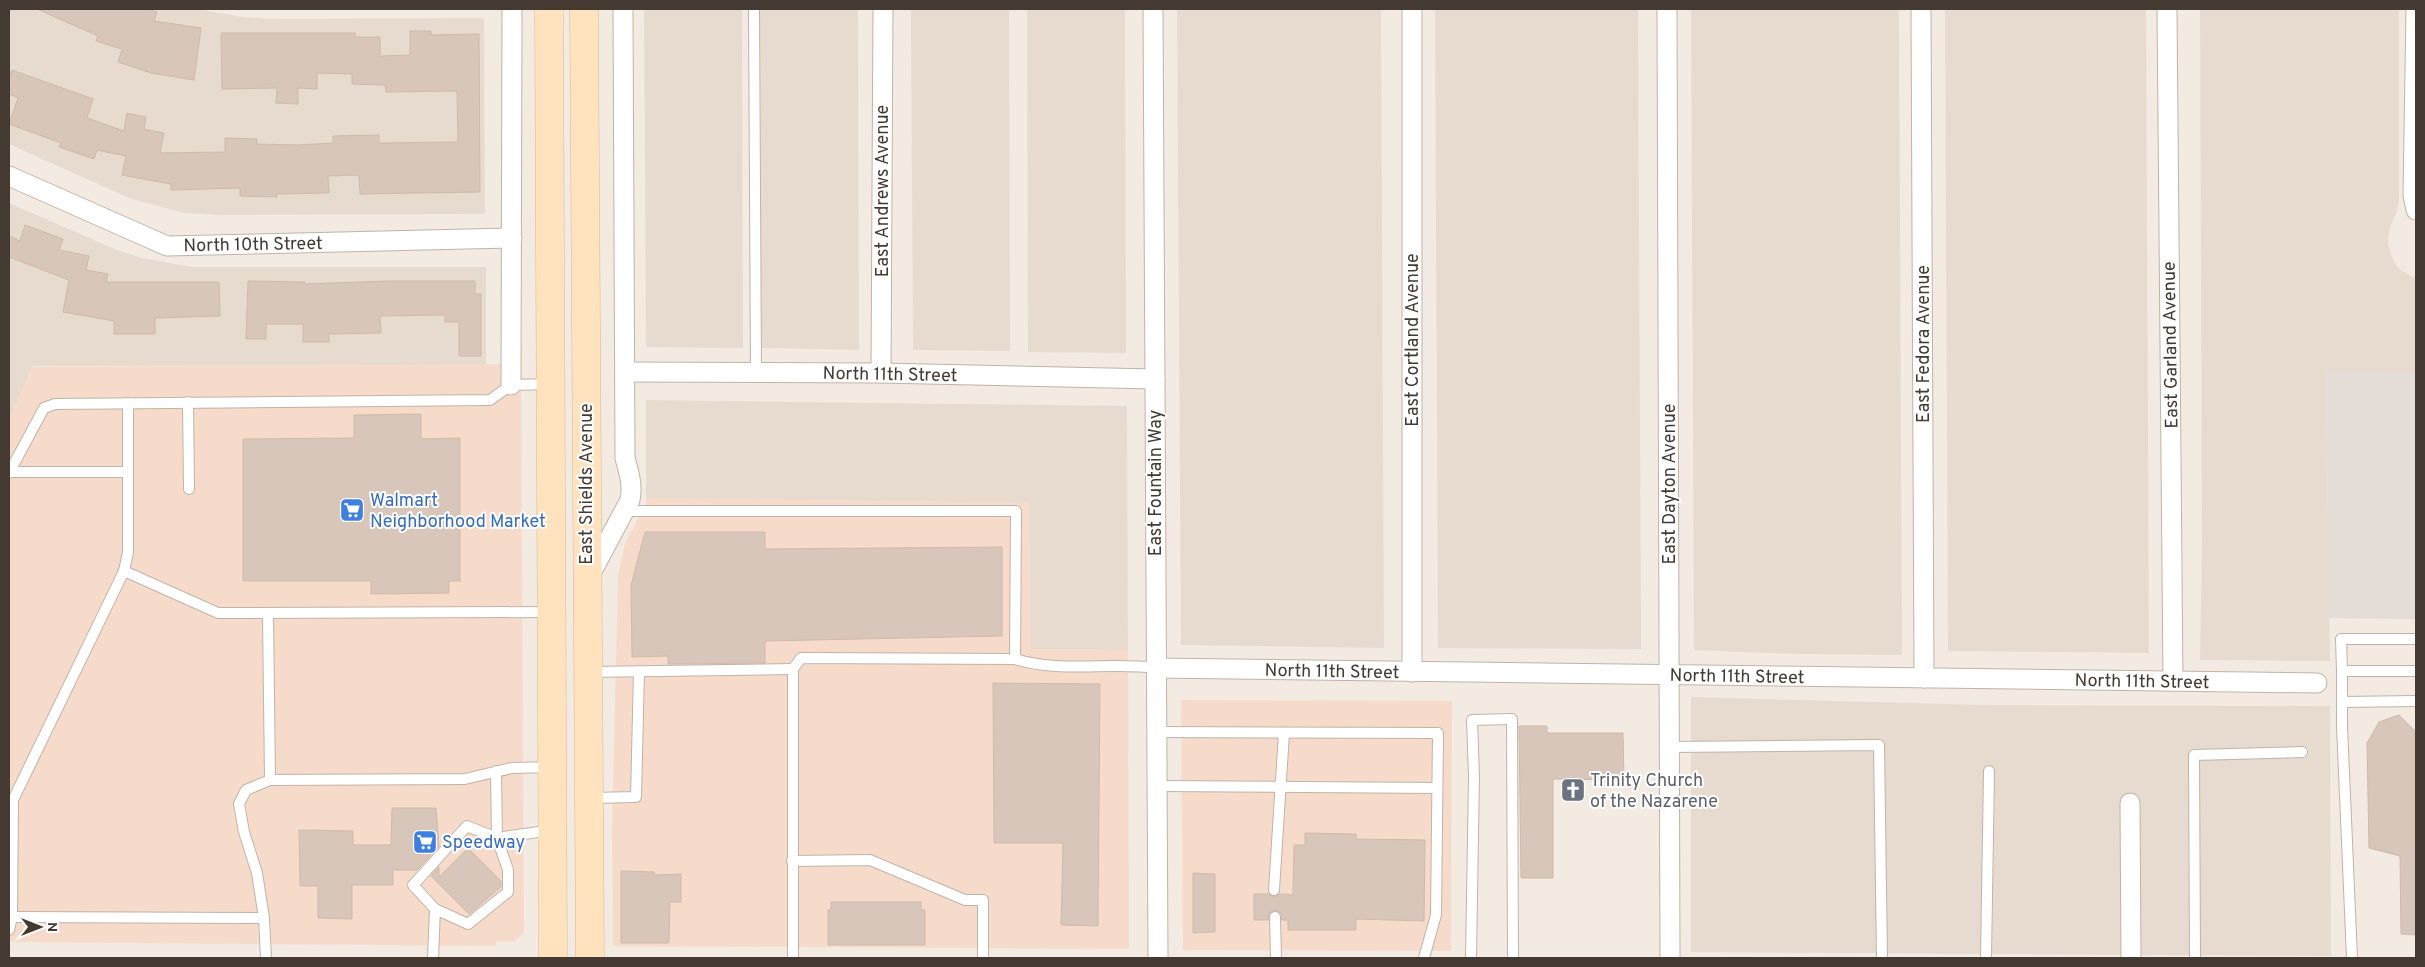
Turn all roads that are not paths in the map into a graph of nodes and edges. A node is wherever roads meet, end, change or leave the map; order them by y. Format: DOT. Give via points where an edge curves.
graph roads {
  1 [pos="512,9"];
  2 [pos="549,9"];
  3 [pos="584,9"];
  4 [pos="623,9"];
  5 [pos="754,9"];
  6 [pos="883,9"];
  7 [pos="1153,9"];
  8 [pos="1412,9"];
  9 [pos="1667,9"];
  10 [pos="1921,9"];
  11 [pos="2167,9"];
  12 [pos="2416,9"];
  13 [pos="9,176"];
  14 [pos="2416,210"];
  15 [pos="512,238"];
  16 [pos="551,248"];
  17 [pos="625,372"];
  18 [pos="756,373"];
  19 [pos="881,373"];
  20 [pos="1155,379"];
  21 [pos="551,384"];
  22 [pos="511,385"];
  23 [pos="188,402"];
  24 [pos="128,404"];
  25 [pos="128,472"];
  26 [pos="9,473"];
  27 [pos="188,489"];
  28 [pos="586,510"];
  29 [pos="624,511"];
  30 [pos="124,571"];
  31 [pos="587,580"];
  32 [pos="552,612"];
  33 [pos="268,614"];
  34 [pos="2416,640"];
  35 [pos="1015,658"];
  36 [pos="1156,668"];
  37 [pos="793,669"];
  38 [pos="639,670"];
  39 [pos="2342,670"];
  40 [pos="2416,671"];
  41 [pos="588,672"];
  42 [pos="1412,672"];
  43 [pos="1670,675"];
  44 [pos="1924,678"];
  45 [pos="2173,681"];
  46 [pos="2317,683"];
  47 [pos="2416,701"];
  48 [pos="2342,702"];
  49 [pos="1157,732"];
  50 [pos="1284,733"];
  51 [pos="1670,747"];
  52 [pos="2302,752"];
  53 [pos="552,767"];
  54 [pos="496,772"];
  55 [pos="1989,772"];
  56 [pos="270,780"];
  57 [pos="1157,786"];
  58 [pos="1282,787"];
  59 [pos="1437,788"];
  60 [pos="588,798"];
  61 [pos="2130,803"];
  62 [pos="553,830"];
  63 [pos="497,838"];
  64 [pos="792,861"];
  65 [pos="1274,890"];
  66 [pos="435,909"];
  67 [pos="11,917"];
  68 [pos="1275,917"];
  69 [pos="264,918"];
  70 [pos="9,930"];
  71 [pos="266,958"];
  72 [pos="433,958"];
  73 [pos="553,958"];
  74 [pos="590,958"];
  75 [pos="793,958"];
  76 [pos="983,958"];
  77 [pos="1158,958"];
  78 [pos="1276,958"];
  79 [pos="1424,958"];
  80 [pos="1472,958"];
  81 [pos="1513,958"];
  82 [pos="1670,958"];
  83 [pos="1882,958"];
  84 [pos="1986,958"];
  85 [pos="2131,958"];
  86 [pos="2195,958"];
  87 [pos="2352,958"];
  1 -- 15 [label="street"];
  2 -- 16 [label="main road, East Shields Avenue"];
  3 -- 28 [label="main road, East Shields Avenue"];
  4 -- 17 [label="street"];
  5 -- 18 [label="lane"];
  6 -- 19 [label="street, East Andrews Avenue"];
  7 -- 20 [label="street, East Fountain Way"];
  8 -- 42 [label="street, East Cortland Avenue"];
  9 -- 43 [label="street, East Dayton Avenue"];
  10 -- 44 [label="street, East Fedora Avenue"];
  11 -- 45 [label="street, East Garland Avenue"];
  12 -- 14 [label="street" via="2413,195"];
  13 -- 15 [label="street, North 10th Street" via="167,246"];
  15 -- 22 [label="street"];
  16 -- 21 [label="main road, East Shields Avenue"];
  16 -- 28 [label="main road" via="560,251 570,269 570,418"];
  17 -- 18 [label="street, North 11th Street"];
  17 -- 29 [label="street" via="625,458 632,491"];
  18 -- 19 [label="street, North 11th Street"];
  19 -- 20 [label="street, North 11th Street"];
  20 -- 36 [label="street, East Fountain Way"];
  21 -- 22 [label="lane"];
  21 -- 32 [label="main road, East Shields Avenue"];
  22 -- 23 [label="lane" via="490,400"];
  23 -- 24 [label="lane"];
  23 -- 27 [label="lane"];
  24 -- 25 [label="lane"];
  24 -- 26 [label="lane" via="54,404 44,408"];
  25 -- 26 [label="lane"];
  25 -- 30 [label="lane" via="128,552"];
  28 -- 31 [label="main road, East Shields Avenue"];
  29 -- 31 [label="street"];
  29 -- 35 [label="lane" via="1016,512"];
  30 -- 33 [label="lane" via="218,613"];
  30 -- 67 [label="lane" via="13,800"];
  31 -- 41 [label="main road, East Shields Avenue"];
  32 -- 33 [label="lane"];
  32 -- 41 [label="main road" via="568,628 572,661"];
  32 -- 53 [label="main road, East Shields Avenue"];
  33 -- 56 [label="lane"];
  34 -- 39 [label="lane" via="2341,639"];
  35 -- 36 [label="lane" via="1033,665"];
  35 -- 37 [label="lane" via="801,658"];
  36 -- 42 [label="street, North 11th Street"];
  36 -- 49 [label="street, East Fountain Way"];
  37 -- 38 [label="lane"];
  37 -- 64 [label="lane"];
  38 -- 41 [label="lane"];
  38 -- 60 [label="lane" via="636,797"];
  39 -- 40 [label="lane"];
  39 -- 48 [label="lane"];
  41 -- 60 [label="main road, East Shields Avenue"];
  42 -- 43 [label="street, North 11th Street"];
  43 -- 44 [label="street, North 11th Street"];
  43 -- 51 [label="street, East Dayton Avenue"];
  44 -- 45 [label="street, North 11th Street"];
  45 -- 46 [label="street, North 11th Street"];
  47 -- 48 [label="lane"];
  48 -- 87 [label="lane"];
  49 -- 50 [label="lane"];
  49 -- 57 [label="street, East Fountain Way"];
  50 -- 58 [label="lane"];
  50 -- 59 [label="lane" via="1438,733"];
  51 -- 82 [label="street, East Dayton Avenue"];
  51 -- 83 [label="lane" via="1879,745"];
  52 -- 86 [label="lane" via="2194,755"];
  53 -- 54 [label="lane" via="512,768"];
  53 -- 62 [label="main road, East Shields Avenue"];
  54 -- 56 [label="lane" via="465,779"];
  54 -- 63 [label="lane"];
  55 -- 84 [label="lane"];
  56 -- 69 [label="lane" via="246,790 239,804 257,873"];
  57 -- 58 [label="lane"];
  57 -- 77 [label="street, East Fountain Way"];
  58 -- 59 [label="lane"];
  58 -- 65 [label="lane"];
  59 -- 79 [label="lane" via="1436,915"];
  60 -- 74 [label="main road, East Shields Avenue"];
  61 -- 85 [label="street"];
  62 -- 63 [label="lane"];
  62 -- 73 [label="main road, East Shields Avenue"];
  63 -- 66 [label="lane" via="508,870 508,892 468,924"];
  63 -- 66 [label="lane" via="467,826 413,886"];
  64 -- 75 [label="lane"];
  64 -- 76 [label="lane" via="870,860 965,900 983,900"];
  66 -- 72 [label="lane"];
  67 -- 69 [label="lane"];
  67 -- 70 [label="lane"];
  68 -- 78 [label="lane"];
  69 -- 71 [label="lane"];
  80 -- 81 [label="lane" via="1472,720 1512,719"];
}
